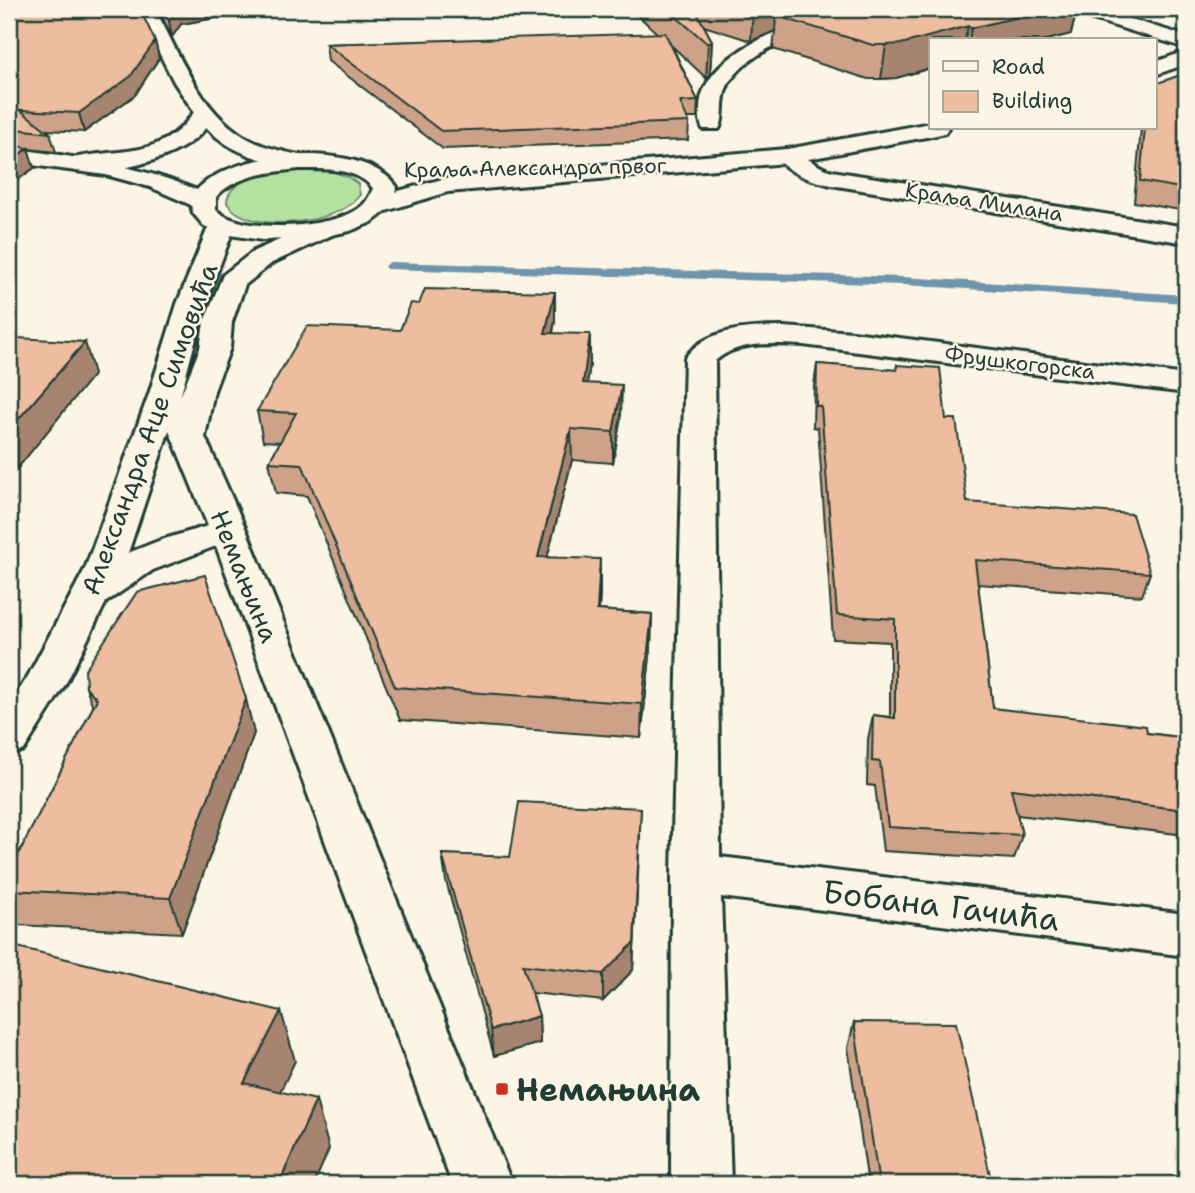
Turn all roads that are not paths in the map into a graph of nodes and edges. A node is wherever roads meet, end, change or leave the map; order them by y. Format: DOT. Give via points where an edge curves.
graph roads {
  1 [pos="146,9"];
  2 [pos="860,9"];
  3 [pos="1079,9"];
  4 [pos="1186,42"];
  5 [pos="1186,57"];
  6 [pos="1156,69"];
  7 [pos="203,114"];
  8 [pos="711,124"];
  9 [pos="929,130"];
  10 [pos="9,155"];
  11 [pos="788,156"];
  12 [pos="299,162"];
  13 [pos="77,164"];
  14 [pos="699,165"];
  15 [pos="108,168"];
  16 [pos="242,172"];
  17 [pos="370,173"];
  18 [pos="203,201"];
  19 [pos="379,205"];
  20 [pos="222,225"];
  21 [pos="325,229"];
  22 [pos="1186,235"];
  23 [pos="1186,384"];
  24 [pos="165,394"];
  25 [pos="189,437"];
  26 [pos="229,532"];
  27 [pos="93,593"];
  28 [pos="9,739"];
  29 [pos="696,874"];
  30 [pos="1186,935"];
  31 [pos="482,1184"];
  32 [pos="701,1184"];
  1 -- 7 [label="street"];
  2 -- 8 [label="street" via="781,37 736,62 714,86"];
  3 -- 4 [label="street"];
  5 -- 6 [label="street"];
  7 -- 12 [label="street" via="237,142"];
  7 -- 13 [label="street" via="192,133 162,150 131,159"];
  7 -- 16 [label="street" via="211,144"];
  9 -- 11 [label="street, Краља Александра првог"];
  10 -- 13 [label="street, Краља Александра првог"];
  11 -- 14 [label="street, Краља Александра првог"];
  11 -- 22 [label="street, Краља Милана" via="812,173 831,178"];
  12 -- 16 [label="street, Краља Александра првог"];
  12 -- 17 [label="street, Краља Александра првог" via="339,164"];
  13 -- 15 [label="street, Краља Александра првог"];
  14 -- 17 [label="street, Краља Александра првог"];
  14 -- 19 [label="street, Краља Александра првог" via="446,185"];
  15 -- 16 [label="street, Краља Александра првог"];
  15 -- 18 [label="street, Краља Александра првог"];
  16 -- 18 [label="street, Краља Александра првог" via="209,191"];
  17 -- 19 [label="street, Краља Александра првог" via="385,187"];
  18 -- 20 [label="street, Краља Александра првог" via="207,214"];
  19 -- 21 [label="street, Краља Александра првог" via="358,219"];
  20 -- 21 [label="street, Краља Александра првог" via="258,233"];
  20 -- 24 [label="street, Александра Аце Симовића" via="191,304"];
  21 -- 25 [label="street, Александра Аце Симовића" via="263,257 233,281 198,391"];
  23 -- 29 [label="street, Фрушкогорска" via="853,341 741,337 716,345 700,358"];
  24 -- 25 [label="street, Немањина"];
  24 -- 27 [label="street, Александра Аце Симовића"];
  25 -- 26 [label="street, Немањина"];
  26 -- 27 [label="street" via="151,556 114,575"];
  26 -- 31 [label="street, Немањина"];
  27 -- 28 [label="street, Александра Аце Симовића"];
  29 -- 30 [label="street, Бобана Гачића"];
  29 -- 32 [label="street"];
}
